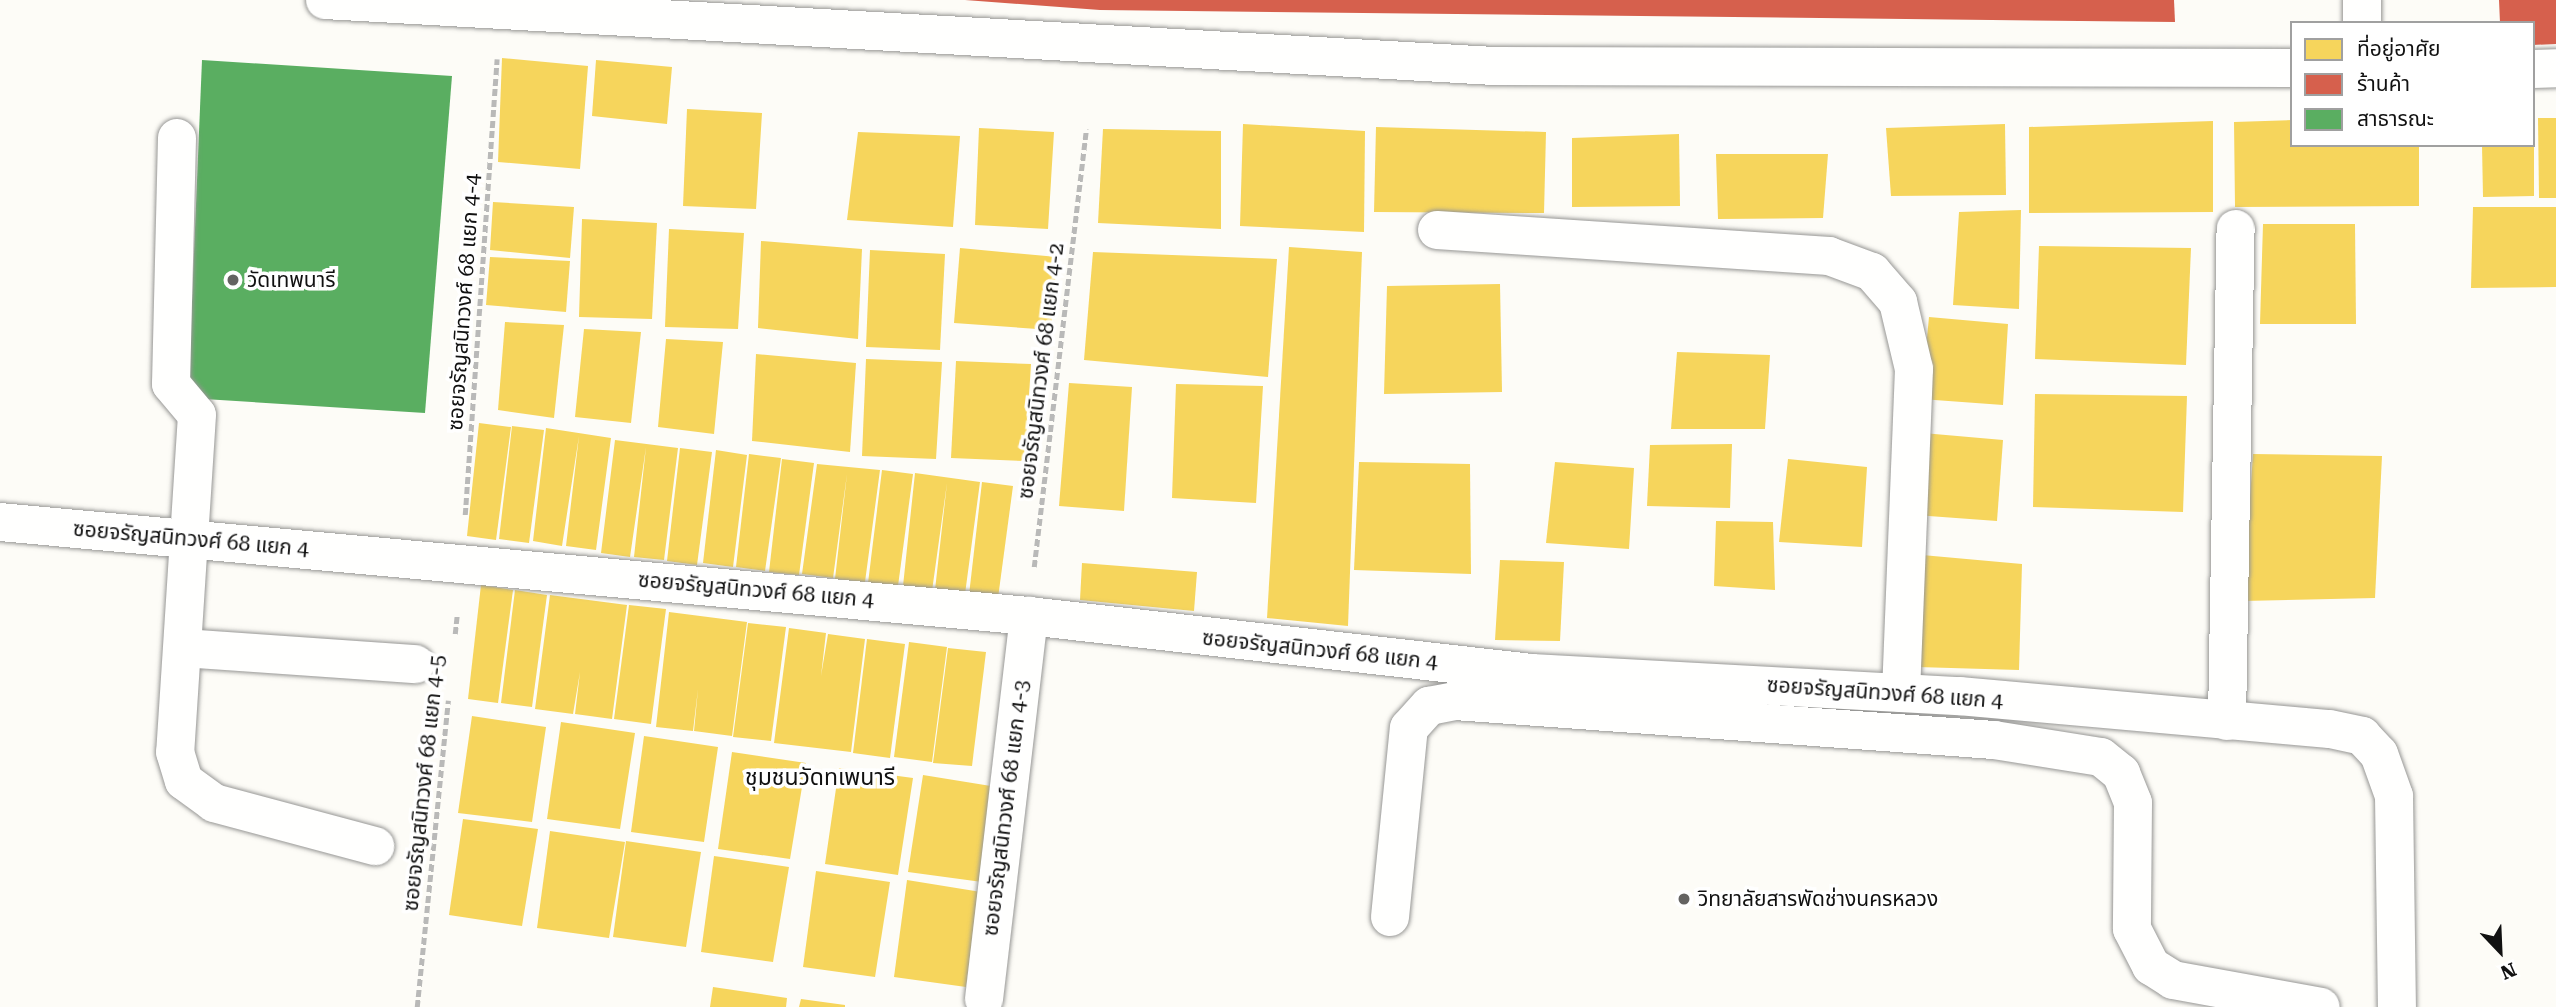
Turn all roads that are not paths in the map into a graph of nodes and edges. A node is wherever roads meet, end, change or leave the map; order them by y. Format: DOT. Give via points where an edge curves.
graph roads {
  1 [pos="325,0"];
  2 [pos="2362,0"];
  3 [pos="2362,21"];
  4 [pos="2290,68"];
  5 [pos="2556,68"];
  6 [pos="2535,69"];
  7 [pos="177,138"];
  8 [pos="2235,229"];
  9 [pos="1437,230"];
  10 [pos="0,522"];
  11 [pos="192,538"];
  12 [pos="1029,616"];
  13 [pos="184,648"];
  14 [pos="415,664"];
  15 [pos="1901,694"];
  16 [pos="2227,721"];
  17 [pos="375,846"];
  18 [pos="1390,917"];
  19 [pos="984,999"];
  20 [pos="2321,1007"];
  21 [pos="2397,1007"];
  1 -- 4 [label="street" via="1494,66"];
  2 -- 3 [label="street"];
  5 -- 6 [label="street"];
  7 -- 11 [label="street" via="171,384 197,415"];
  8 -- 16 [label="street"];
  9 -- 15 [label="street" via="1829,256 1872,272 1898,302 1914,369"];
  10 -- 11 [label="street, ซอยจรัญสนิทวงศ์ 68 แยก 4"];
  11 -- 12 [label="street, ซอยจรัญสนิทวงศ์ 68 แยก 4"];
  11 -- 13 [label="street"];
  12 -- 15 [label="street, ซอยจรัญสนิทวงศ์ 68 แยก 4" via="1532,673"];
  12 -- 19 [label="street, ซอยจรัญสนิทวงศ์ 68 แยก 4-3"];
  13 -- 14 [label="street"];
  13 -- 17 [label="street" via="175,752 184,781 214,803"];
  15 -- 16 [label="street, ซอยจรัญสนิทวงศ์ 68 แยก 4"];
  16 -- 21 [label="street, ซอยจรัญสนิทวงศ์ 68 แยก 4" via="2362,736 2379,754 2394,796"];
  18 -- 20 [label="street" via="1409,728 1429,706 1455,701 1994,740 2101,757 2121,773 2133,803 2132,929 2151,966 2173,980"];
}
